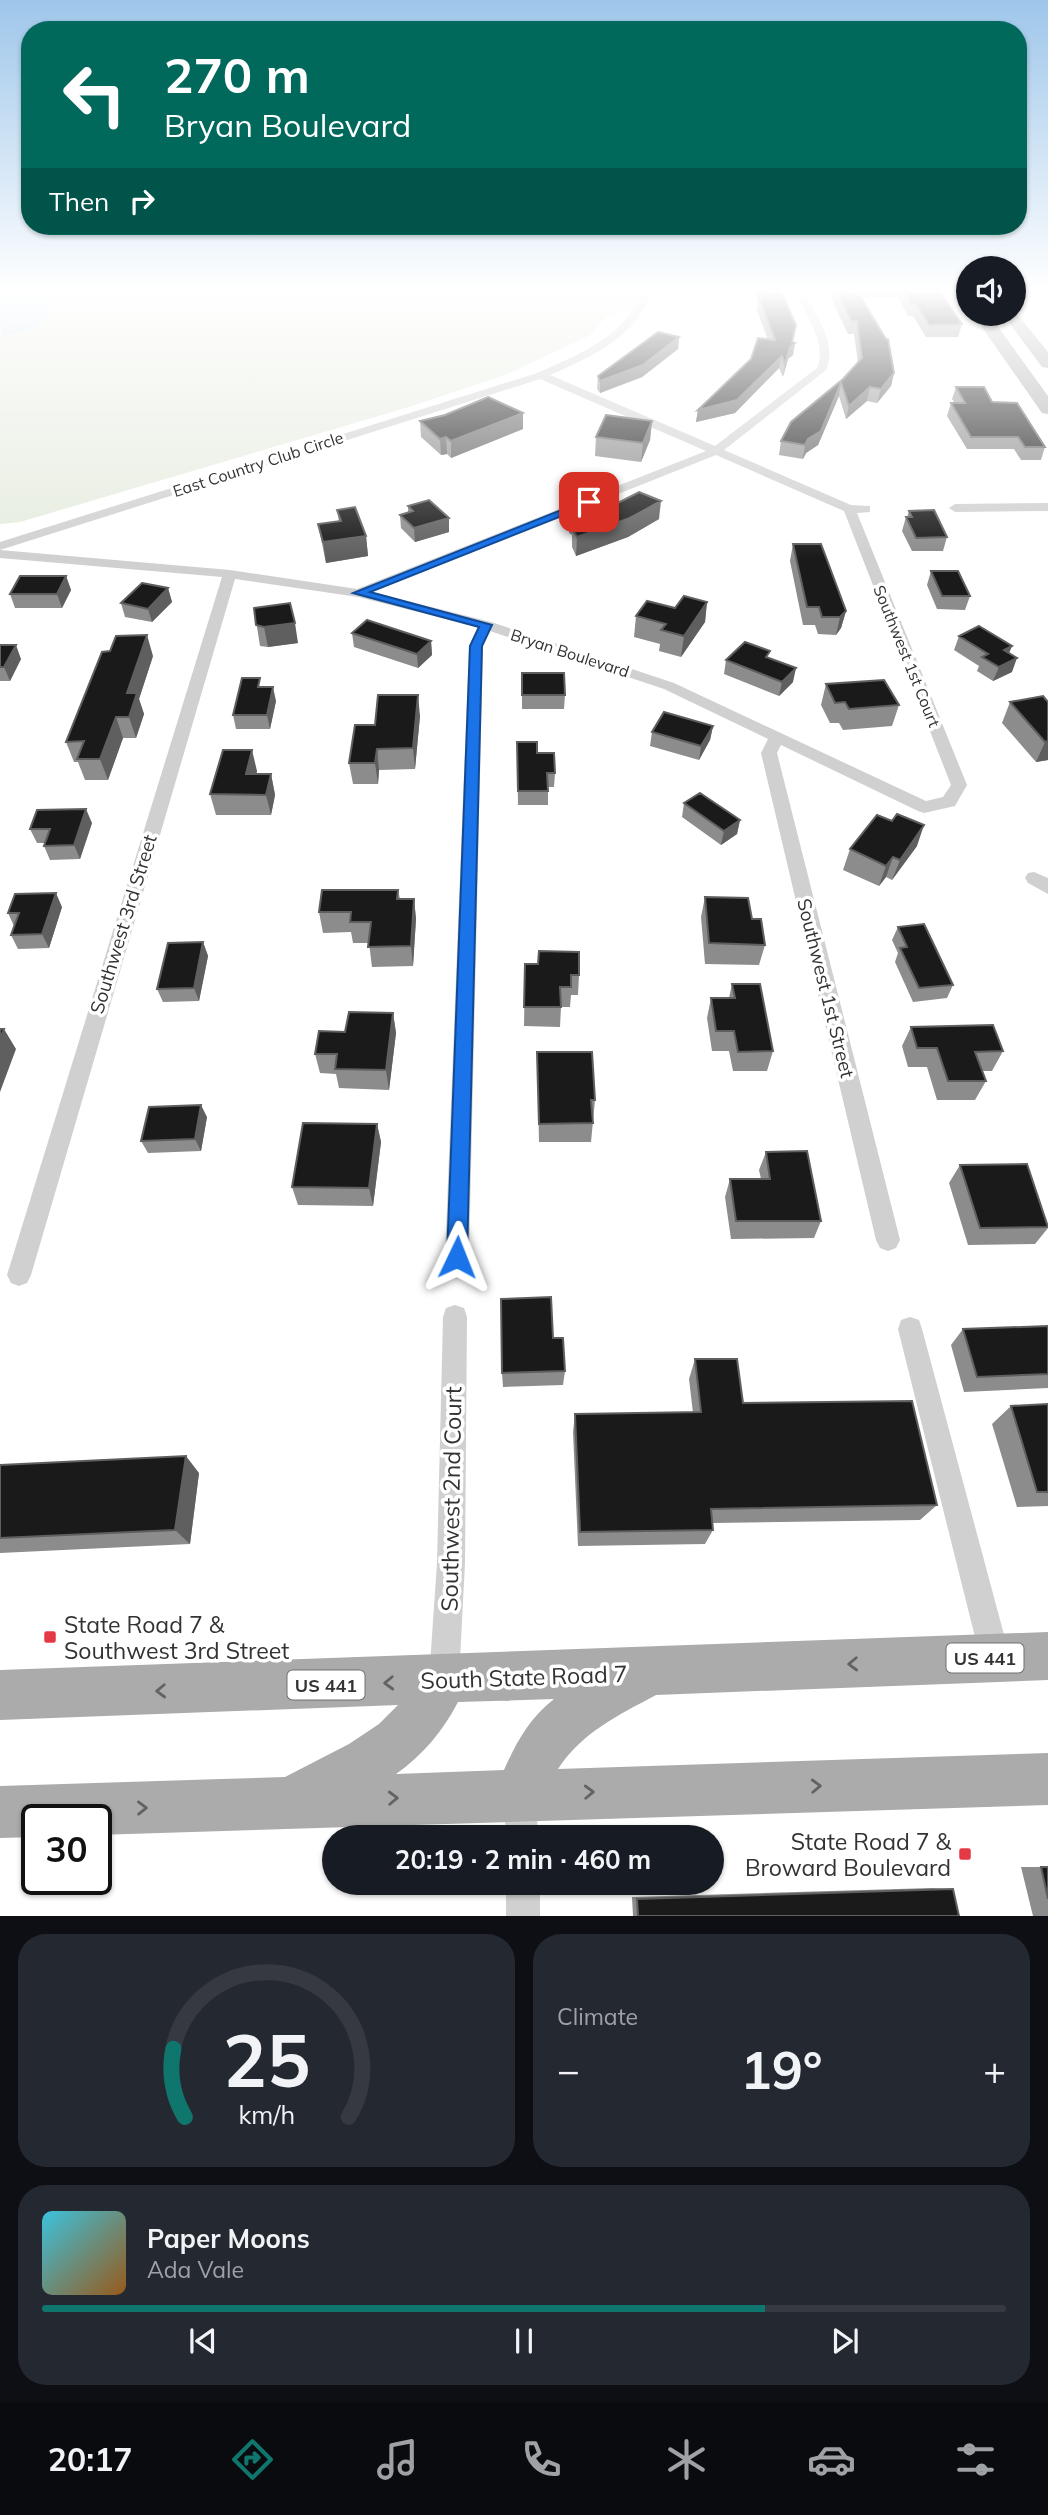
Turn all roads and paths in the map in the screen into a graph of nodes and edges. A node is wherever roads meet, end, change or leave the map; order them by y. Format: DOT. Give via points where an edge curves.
graph roads {
  1 [pos="530,378"];
  2 [pos="549,378"];
  3 [pos="810,378"];
  4 [pos="1026,378"];
  5 [pos="1048,409"];
  6 [pos="716,451"];
  7 [pos="1048,507"];
  8 [pos="955,508"];
  9 [pos="849,509"];
  10 [pos="866,509"];
  11 [pos="0,546"];
  12 [pos="0,554"];
  13 [pos="230,574"];
  14 [pos="358,593"];
  15 [pos="486,625"];
  16 [pos="777,737"];
  17 [pos="949,802"];
  18 [pos="888,1240"];
  19 [pos="457,1257"];
  20 [pos="19,1275"];
  21 [pos="455,1317"];
  22 [pos="910,1329"];
  23 [pos="1048,1656"];
  24 [pos="996,1658"];
  25 [pos="653,1672"];
  26 [pos="444,1681"];
  27 [pos="0,1695"];
  28 [pos="1048,1779"];
  29 [pos="290,1801"];
  30 [pos="0,1812"];
  31 [pos="521,1816"];
  32 [pos="523,1895"];
  33 [pos="523,1916"];
  1 -- 11 [label="street, East Country Club Circle"];
  2 -- 6 [label="street"];
  3 -- 6 [label="street"];
  4 -- 5 [label="main road"];
  6 -- 9 [label="street"];
  6 -- 14 [label="street"];
  7 -- 8 [label="street"];
  9 -- 10 [label="street"];
  9 -- 17 [label="street, Southwest 1st Court" via="959,785"];
  12 -- 13 [label="street, Bryan Boulevard"];
  13 -- 14 [label="street, Bryan Boulevard"];
  13 -- 20 [label="street, Southwest 3rd Street"];
  14 -- 15 [label="street, Bryan Boulevard"];
  15 -- 16 [label="street, Bryan Boulevard" via="669,686"];
  15 -- 19 [label="street" via="476,646"];
  16 -- 17 [label="street, Bryan Boulevard" via="924,807"];
  16 -- 18 [label="street, Southwest 1st Street" via="769,753"];
  21 -- 26 [label="street, Southwest 2nd Court"];
  22 -- 24 [label="street"];
  23 -- 24 [label="main road, South State Road 7 / US 441"];
  24 -- 25 [label="main road, South State Road 7 / US 441, one-way"];
  25 -- 26 [label="main road, South State Road 7 / US 441"];
  25 -- 31 [label="main road" via="597,1698 566,1721 539,1752"];
  26 -- 27 [label="main road, South State Road 7 / US 441, one-way"];
  26 -- 29 [label="main road" via="421,1718 386,1749 347,1776"];
  31 -- 28 [label="main road, one-way"];
  30 -- 29 [label="main road, one-way"];
  29 -- 31 [label="main road, one-way"];
  32 -- 33 [label="street"];
}
